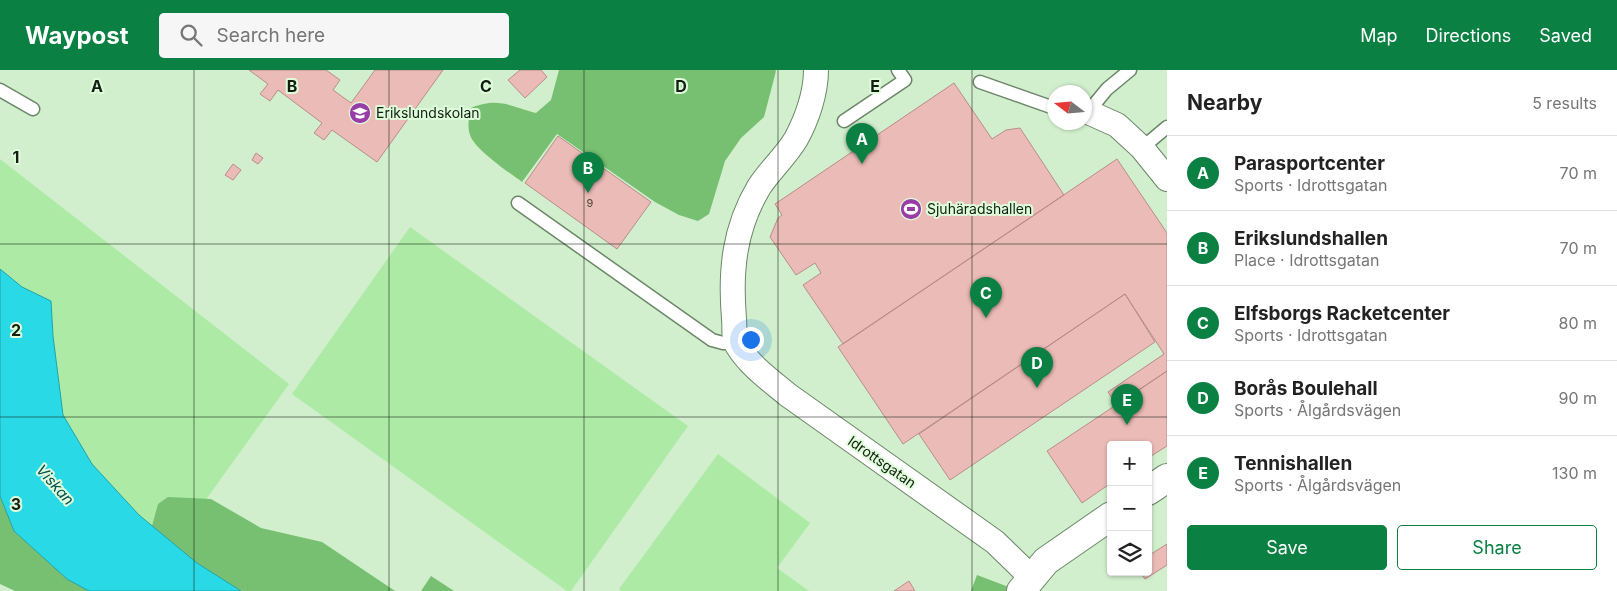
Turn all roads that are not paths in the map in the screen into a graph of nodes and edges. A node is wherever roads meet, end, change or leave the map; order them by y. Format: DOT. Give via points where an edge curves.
graph roads {
  1 [pos="816,70"];
  2 [pos="898,70"];
  3 [pos="1130,70"];
  4 [pos="980,82"];
  5 [pos="0,90"];
  6 [pos="1092,105"];
  7 [pos="1047,106"];
  8 [pos="33,109"];
  9 [pos="1092,115"];
  10 [pos="844,121"];
  11 [pos="1167,128"];
  12 [pos="1142,148"];
  13 [pos="1167,179"];
  14 [pos="518,203"];
  15 [pos="735,343"];
  16 [pos="1167,478"];
  17 [pos="1152,488"];
  18 [pos="1107,519"];
  19 [pos="1026,584"];
  1 -- 15 [label="street" via="810,107 796,138 759,187 742,223 732,268"];
  2 -- 10 [label="lane" via="905,80"];
  3 -- 6 [label="lane"];
  4 -- 7 [label="lane"];
  5 -- 8 [label="lane"];
  9 -- 12 [label="street" via="1117,125"];
  11 -- 12 [label="lane"];
  12 -- 13 [label="street"];
  14 -- 15 [label="lane" via="712,340"];
  15 -- 19 [label="street, Idrottsgatan" via="760,372 788,395 995,542"];
  16 -- 17 [label="street"];
  18 -- 19 [label="street" via="1046,561"];
}
